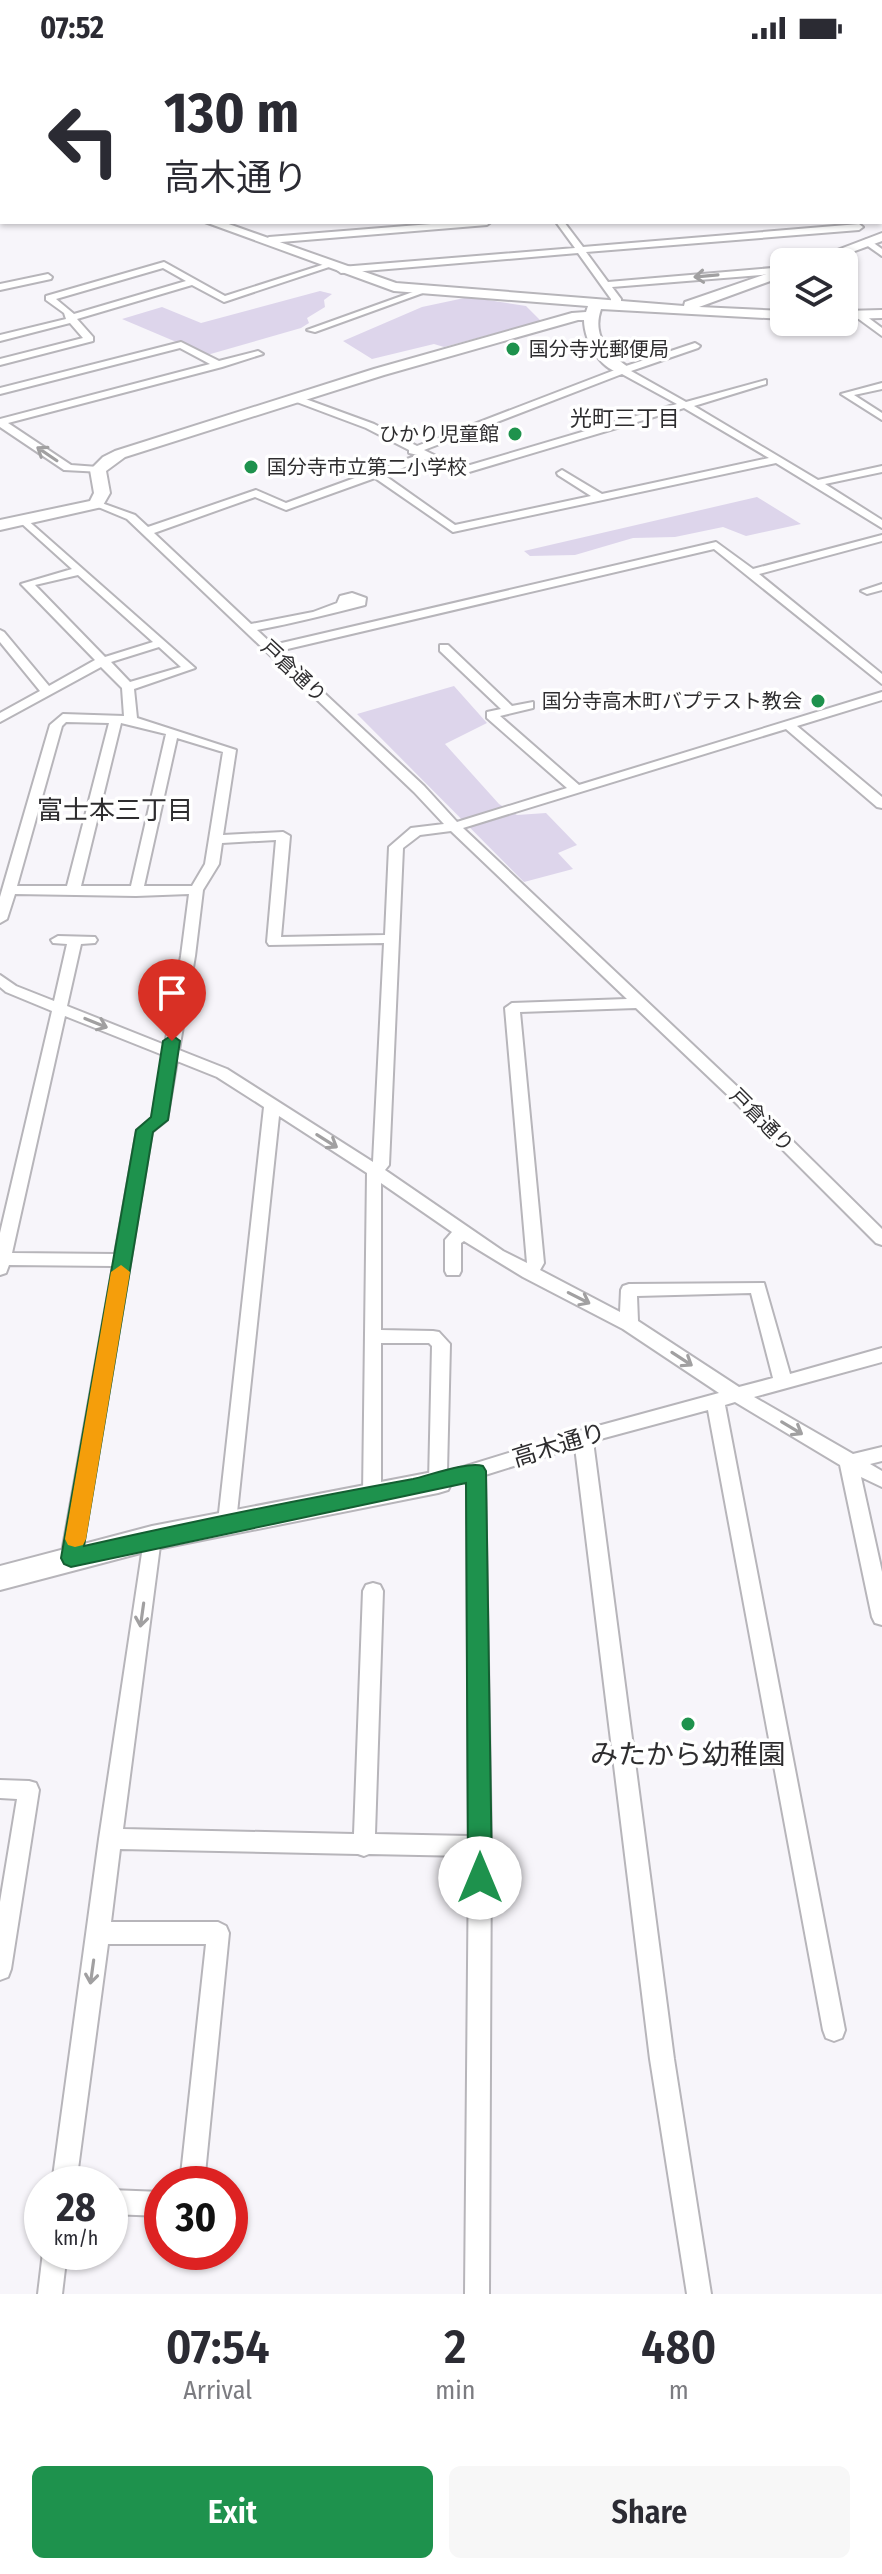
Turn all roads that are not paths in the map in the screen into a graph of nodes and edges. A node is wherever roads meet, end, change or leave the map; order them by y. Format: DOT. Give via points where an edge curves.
graph roads {
  1 [pos="217,224"];
  2 [pos="262,224"];
  3 [pos="465,224"];
  4 [pos="562,224"];
  5 [pos="856,224"];
  6 [pos="874,240"];
  7 [pos="270,242"];
  8 [pos="852,248"];
  9 [pos="581,250"];
  10 [pos="882,253"];
  11 [pos="335,268"];
  12 [pos="770,272"];
  13 [pos="770,276"];
  14 [pos="48,277"];
  15 [pos="192,282"];
  16 [pos="606,285"];
  17 [pos="0,287"];
  18 [pos="427,290"];
  19 [pos="616,306"];
  20 [pos="686,309"];
  21 [pos="593,310"];
  22 [pos="770,314"];
  23 [pos="882,314"];
  24 [pos="858,315"];
  25 [pos="70,319"];
  26 [pos="858,319"];
  27 [pos="312,330"];
  28 [pos="882,333"];
  29 [pos="0,338"];
  30 [pos="695,346"];
  31 [pos="258,354"];
  32 [pos="0,362"];
  33 [pos="219,365"];
  34 [pos="623,370"];
  35 [pos="763,382"];
  36 [pos="882,386"];
  37 [pos="0,391"];
  38 [pos="297,399"];
  39 [pos="688,405"];
  40 [pos="882,417"];
  41 [pos="0,422"];
  42 [pos="413,451"];
  43 [pos="425,456"];
  44 [pos="778,459"];
  45 [pos="98,470"];
  46 [pos="881,470"];
  47 [pos="562,473"];
  48 [pos="378,475"];
  49 [pos="817,483"];
  50 [pos="600,497"];
  51 [pos="96,504"];
  52 [pos="25,521"];
  53 [pos="0,525"];
  54 [pos="882,525"];
  55 [pos="146,532"];
  56 [pos="882,538"];
  57 [pos="79,571"];
  58 [pos="751,573"];
  59 [pos="882,587"];
  60 [pos="867,591"];
  61 [pos="344,604"];
  62 [pos="248,628"];
  63 [pos="0,634"];
  64 [pos="161,643"];
  65 [pos="444,648"];
  66 [pos="271,649"];
  67 [pos="103,661"];
  68 [pos="882,680"];
  69 [pos="128,687"];
  70 [pos="48,693"];
  71 [pos="882,696"];
  72 [pos="529,705"];
  73 [pos="510,710"];
  74 [pos="0,718"];
  75 [pos="116,720"];
  76 [pos="131,720"];
  77 [pos="787,724"];
  78 [pos="172,734"];
  79 [pos="577,790"];
  80 [pos="882,804"];
  81 [pos="454,827"];
  82 [pos="216,839"];
  83 [pos="9,890"];
  84 [pos="196,890"];
  85 [pos="73,891"];
  86 [pos="136,892"];
  87 [pos="0,919"];
  88 [pos="390,939"];
  89 [pos="74,940"];
  90 [pos="0,980"];
  91 [pos="640,1003"];
  92 [pos="60,1009"];
  93 [pos="169,1052"];
  94 [pos="272,1106"];
  95 [pos="375,1171"];
  96 [pos="465,1232"];
  97 [pos="882,1239"];
  98 [pos="123,1260"];
  99 [pos="1,1264"];
  100 [pos="453,1271"];
  101 [pos="529,1273"];
  102 [pos="629,1324"];
  103 [pos="373,1336"];
  104 [pos="882,1355"];
  105 [pos="783,1381"];
  106 [pos="725,1397"];
  107 [pos="583,1437"];
  108 [pos="882,1454"];
  109 [pos="849,1462"];
  110 [pos="476,1471"];
  111 [pos="882,1480"];
  112 [pos="438,1482"];
  113 [pos="372,1495"];
  114 [pos="227,1522"];
  115 [pos="152,1538"];
  116 [pos="71,1558"];
  117 [pos="0,1578"];
  118 [pos="373,1591"];
  119 [pos="882,1617"];
  120 [pos="0,1789"];
  121 [pos="110,1839"];
  122 [pos="364,1846"];
  123 [pos="480,1846"];
  124 [pos="97,1933"];
  125 [pos="0,1969"];
  126 [pos="834,2030"];
  127 [pos="66,2166"];
  128 [pos="194,2166"];
  129 [pos="53,2270"];
  130 [pos="50,2294"];
  131 [pos="477,2294"];
  132 [pos="699,2294"];
  1 -- 7 [label="street"];
  2 -- 7 [label="street"];
  3 -- 7 [label="street"];
  4 -- 9 [label="street"];
  5 -- 6 [label="street"];
  5 -- 9 [label="street"];
  6 -- 8 [label="street"];
  6 -- 10 [label="street"];
  7 -- 11 [label="street"];
  9 -- 11 [label="street"];
  9 -- 16 [label="street"];
  11 -- 15 [label="street" via="224,299"];
  11 -- 18 [label="street" via="394,287"];
  12 -- 16 [label="street, one-way"];
  13 -- 20 [label="street"];
  14 -- 17 [label="street"];
  15 -- 25 [label="street"];
  15 -- 25 [label="street" via="164,265 49,298"];
  16 -- 19 [label="street"];
  18 -- 21 [label="street" via="573,299"];
  18 -- 27 [label="street"];
  19 -- 20 [label="street"];
  19 -- 21 [label="street"];
  20 -- 22 [label="street"];
  21 -- 34 [label="street" via="593,342"];
  21 -- 38 [label="street"];
  23 -- 24 [label="street"];
  25 -- 29 [label="street"];
  25 -- 32 [label="street" via="90,339"];
  26 -- 28 [label="street"];
  30 -- 34 [label="street"];
  31 -- 33 [label="street"];
  33 -- 37 [label="street" via="181,345"];
  33 -- 41 [label="street"];
  34 -- 39 [label="street"];
  34 -- 42 [label="street"];
  35 -- 39 [label="street"];
  36 -- 40 [label="street" via="846,394"];
  38 -- 42 [label="street" via="370,426"];
  38 -- 45 [label="street" via="120,454"];
  39 -- 43 [label="street" via="459,472"];
  39 -- 44 [label="street"];
  45 -- 41 [label="street, one-way" via="68,468"];
  42 -- 43 [label="street"];
  43 -- 48 [label="street"];
  44 -- 49 [label="street"];
  44 -- 50 [label="street"];
  45 -- 51 [label="street" via="102,493"];
  46 -- 49 [label="street"];
  47 -- 50 [label="street"];
  48 -- 50 [label="street" via="453,529"];
  48 -- 55 [label="street" via="286,507 256,493"];
  49 -- 54 [label="street"];
  51 -- 52 [label="street"];
  51 -- 55 [label="street, 戸倉通り" via="123,512"];
  52 -- 53 [label="street"];
  52 -- 57 [label="street"];
  55 -- 62 [label="street, 戸倉通り"];
  56 -- 58 [label="street"];
  57 -- 64 [label="street"];
  57 -- 67 [label="street" via="27,584"];
  58 -- 66 [label="street" via="716,545"];
  58 -- 68 [label="street"];
  59 -- 60 [label="street"];
  61 -- 62 [label="street"];
  62 -- 66 [label="street, 戸倉通り"];
  63 -- 70 [label="street"];
  64 -- 67 [label="street"];
  64 -- 69 [label="street" via="189,668"];
  65 -- 73 [label="street"];
  66 -- 81 [label="street, 戸倉通り"];
  67 -- 69 [label="street"];
  67 -- 70 [label="street"];
  69 -- 76 [label="street"];
  70 -- 74 [label="street"];
  71 -- 77 [label="street"];
  72 -- 73 [label="street"];
  73 -- 79 [label="street" via="491,715"];
  75 -- 76 [label="street"];
  75 -- 83 [label="street" via="63,718 56,725"];
  75 -- 85 [label="street"];
  76 -- 78 [label="street"];
  77 -- 79 [label="street"];
  77 -- 80 [label="street"];
  78 -- 82 [label="street" via="230,750"];
  78 -- 86 [label="street"];
  79 -- 81 [label="street"];
  81 -- 88 [label="street" via="416,831 396,847"];
  81 -- 91 [label="street, 戸倉通り"];
  82 -- 84 [label="street" via="212,864"];
  82 -- 88 [label="street" via="283,836 274,942"];
  83 -- 85 [label="street"];
  83 -- 87 [label="street"];
  84 -- 86 [label="street"];
  84 -- 93 [label="street"];
  85 -- 86 [label="street"];
  88 -- 95 [label="street" via="381,1165"];
  89 -- 92 [label="street"];
  90 -- 92 [label="street"];
  91 -- 97 [label="street, 戸倉通り"];
  91 -- 101 [label="street" via="512,1008 536,1263"];
  92 -- 93 [label="street, one-way"];
  92 -- 99 [label="street"];
  93 -- 94 [label="street" via="222,1073"];
  93 -- 98 [label="street" via="159,1120 145,1130"];
  94 -- 95 [label="street, one-way"];
  94 -- 114 [label="street"];
  95 -- 96 [label="street"];
  95 -- 103 [label="street"];
  96 -- 100 [label="street" via="453,1240"];
  96 -- 101 [label="street"];
  98 -- 99 [label="street"];
  98 -- 116 [label="street"];
  101 -- 102 [label="street, one-way"];
  102 -- 105 [label="street" via="629,1290 758,1287"];
  102 -- 106 [label="street, one-way"];
  103 -- 112 [label="street" via="433,1337 441,1344"];
  103 -- 113 [label="street"];
  104 -- 105 [label="street, 高木通り"];
  105 -- 106 [label="street, 高木通り"];
  106 -- 107 [label="street, 高木通り"];
  106 -- 109 [label="street, one-way"];
  106 -- 126 [label="street"];
  107 -- 110 [label="street, 高木通り"];
  107 -- 132 [label="street" via="662,2059"];
  108 -- 109 [label="street"];
  109 -- 111 [label="street"];
  109 -- 119 [label="street"];
  110 -- 112 [label="street, 高木通り"];
  110 -- 123 [label="street"];
  112 -- 113 [label="street, 高木通り"];
  113 -- 114 [label="street, 高木通り"];
  114 -- 115 [label="street, 高木通り"];
  115 -- 116 [label="street, 高木通り"];
  115 -- 121 [label="street, one-way"];
  116 -- 117 [label="street, 高木通り"];
  118 -- 122 [label="street"];
  120 -- 125 [label="street" via="29,1790"];
  121 -- 122 [label="street"];
  121 -- 124 [label="street"];
  122 -- 123 [label="street"];
  123 -- 131 [label="street"];
  124 -- 127 [label="street, one-way"];
  124 -- 128 [label="street" via="218,1933"];
  129 -- 130 [label="street"];
}
